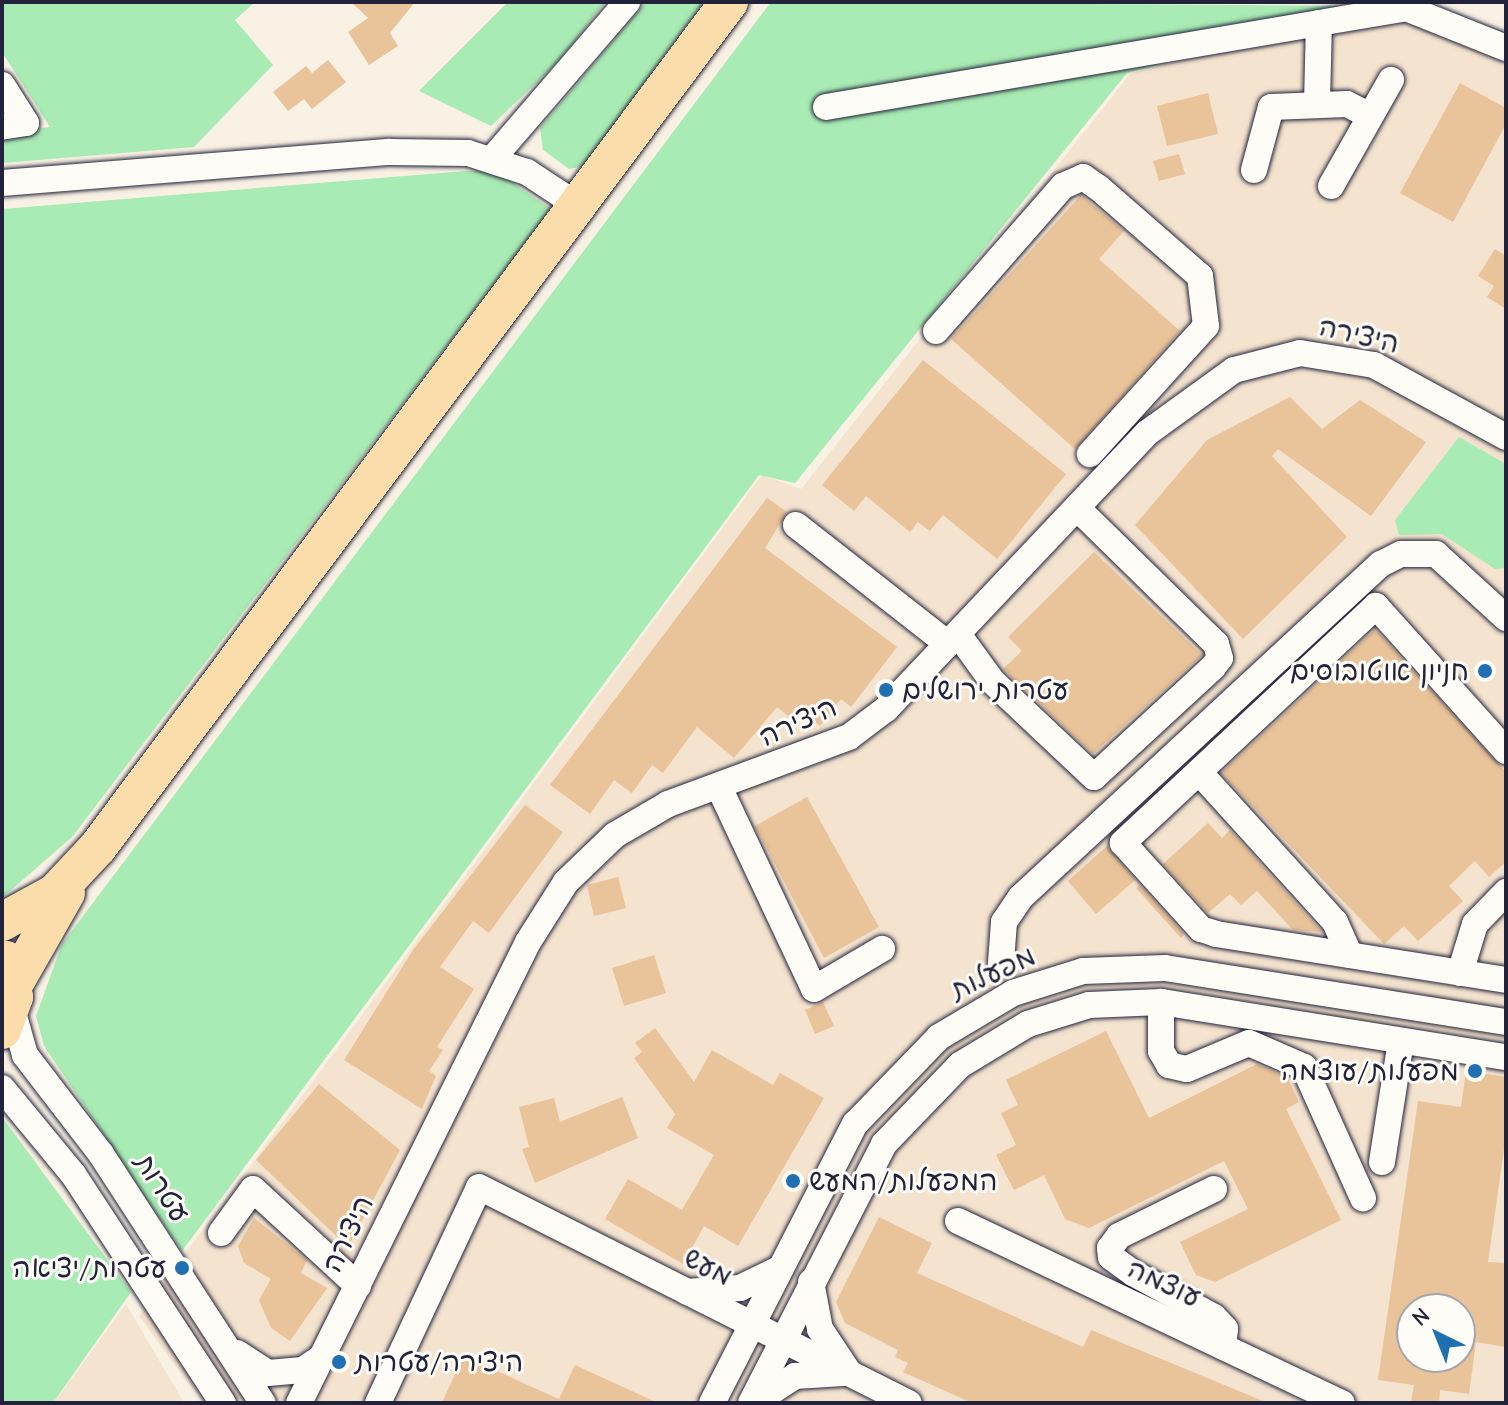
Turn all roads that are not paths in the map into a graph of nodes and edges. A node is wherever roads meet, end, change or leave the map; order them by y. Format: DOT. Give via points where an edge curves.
graph roads {
  1 [pos="627,2"];
  2 [pos="729,2"];
  3 [pos="1399,5"];
  4 [pos="1319,23"];
  5 [pos="1506,47"];
  6 [pos="1391,80"];
  7 [pos="2,85"];
  8 [pos="1317,103"];
  9 [pos="826,107"];
  10 [pos="1369,115"];
  11 [pos="2,127"];
  12 [pos="493,158"];
  13 [pos="1254,170"];
  14 [pos="2,183"];
  15 [pos="1331,186"];
  16 [pos="580,207"];
  17 [pos="936,331"];
  18 [pos="1183,354"];
  19 [pos="1206,385"];
  20 [pos="1506,437"];
  21 [pos="1090,454"];
  22 [pos="1077,508"];
  23 [pos="796,525"];
  24 [pos="1502,606"];
  25 [pos="953,639"];
  26 [pos="1506,751"];
  27 [pos="1199,772"];
  28 [pos="719,787"];
  29 [pos="98,847"];
  30 [pos="1506,892"];
  31 [pos="2,922"];
  32 [pos="882,949"];
  33 [pos="1350,955"];
  34 [pos="1001,962"];
  35 [pos="1460,973"];
  36 [pos="1506,980"];
  37 [pos="7,994"];
  38 [pos="1161,1002"];
  39 [pos="1506,1022"];
  40 [pos="1401,1041"];
  41 [pos="1506,1057"];
  42 [pos="2,1088"];
  43 [pos="1382,1162"];
  44 [pos="1214,1189"];
  45 [pos="1363,1198"];
  46 [pos="958,1221"];
  47 [pos="221,1233"];
  48 [pos="779,1269"];
  49 [pos="811,1282"];
  50 [pos="358,1286"];
  51 [pos="686,1292"];
  52 [pos="751,1325"];
  53 [pos="782,1340"];
  54 [pos="225,1344"];
  55 [pos="1223,1347"];
  56 [pos="322,1357"];
  57 [pos="850,1374"];
  58 [pos="223,1403"];
  59 [pos="263,1403"];
  60 [pos="299,1403"];
  61 [pos="378,1403"];
  62 [pos="712,1403"];
  63 [pos="752,1403"];
  64 [pos="909,1403"];
  65 [pos="1342,1403"];
  1 -- 12 [label="street"];
  2 -- 16 [label="highway"];
  3 -- 4 [label="street"];
  3 -- 5 [label="street"];
  4 -- 8 [label="street"];
  4 -- 9 [label="street"];
  6 -- 10 [label="street"];
  7 -- 11 [label="street" via="26,123"];
  8 -- 10 [label="street" via="1347,104"];
  8 -- 13 [label="street" via="1271,107"];
  10 -- 15 [label="street"];
  12 -- 14 [label="street" via="390,152"];
  12 -- 16 [label="street"];
  16 -- 29 [label="highway"];
  17 -- 18 [label="street" via="1063,186 1083,177 1200,276 1206,326"];
  18 -- 19 [label="street"];
  18 -- 21 [label="street"];
  19 -- 20 [label="street, היצירה" via="1266,359 1340,357 1411,381"];
  19 -- 22 [label="street, היצירה"];
  22 -- 25 [label="street, היצירה"];
  22 -- 25 [label="street" via="1216,644 1220,658 1213,667 1094,777"];
  23 -- 25 [label="street"];
  24 -- 34 [label="street" via="1436,554 1401,554 1364,576 1021,897 1004,922"];
  25 -- 28 [label="street, היצירה" via="849,737"];
  26 -- 27 [label="street" via="1376,606"];
  27 -- 33 [label="street" via="1335,922"];
  27 -- 33 [label="street" via="1123,843 1201,929"];
  28 -- 32 [label="street" via="814,989"];
  28 -- 50 [label="street, היצירה" via="639,819 566,882 528,942"];
  29 -- 31 [label="highway" via="55,893"];
  29 -- 37 [label="highway"];
  30 -- 35 [label="street" via="1475,924"];
  33 -- 35 [label="street"];
  35 -- 36 [label="street"];
  37 -- 54 [label="street, עטרות" via="25,1055"];
  38 -- 40 [label="street"];
  38 -- 45 [label="street" via="1161,1051 1169,1065 1187,1069 1249,1043 1304,1067"];
  38 -- 49 [label="street" via="1053,1015 960,1065 884,1144"];
  39 -- 48 [label="street, מפעלות" via="1165,968 1123,966 1043,981 974,1013 883,1090 838,1152"];
  40 -- 41 [label="street"];
  40 -- 43 [label="street"];
  42 -- 58 [label="street" via="73,1174"];
  44 -- 55 [label="street" via="1119,1236 1110,1248 1111,1257 1133,1273 1214,1317 1225,1329"];
  46 -- 55 [label="street, עוצמה"];
  47 -- 50 [label="street" via="253,1189"];
  48 -- 51 [label="street" via="740,1288"];
  48 -- 52 [label="street, מפעלות"];
  49 -- 53 [label="street"];
  49 -- 57 [label="street" via="820,1329"];
  50 -- 56 [label="street, היצירה"];
  51 -- 52 [label="street, מעש"];
  51 -- 61 [label="street, מעש" via="479,1187"];
  52 -- 53 [label="street, מעש"];
  52 -- 62 [label="street, מפעלות"];
  53 -- 57 [label="street, מעש"];
  53 -- 63 [label="street"];
  54 -- 56 [label="street" via="268,1373 303,1370"];
  54 -- 59 [label="street, עטרות"];
  55 -- 65 [label="street, עוצמה"];
  56 -- 60 [label="street, היצירה"];
  57 -- 63 [label="street" via="795,1376"];
  57 -- 64 [label="street, מעש"];
}
